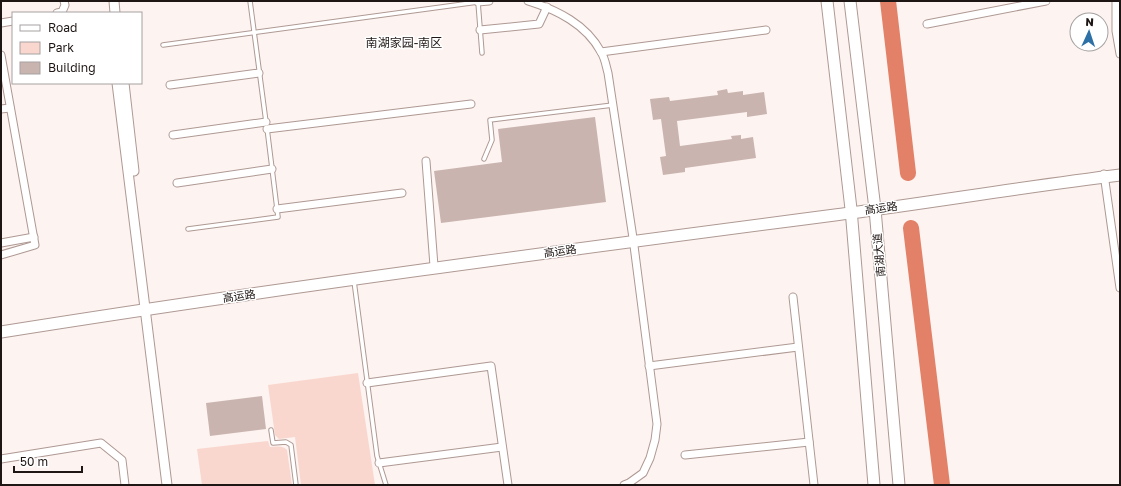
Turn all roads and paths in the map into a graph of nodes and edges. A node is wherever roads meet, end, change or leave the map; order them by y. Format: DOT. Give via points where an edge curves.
graph roads {
  1 [pos="64,1"];
  2 [pos="108,1"];
  3 [pos="114,1"];
  4 [pos="250,1"];
  5 [pos="489,1"];
  6 [pos="528,1"];
  7 [pos="827,1"];
  8 [pos="850,1"];
  9 [pos="1046,1"];
  10 [pos="1116,1"];
  11 [pos="477,2"];
  12 [pos="547,7"];
  13 [pos="62,12"];
  14 [pos="109,12"];
  15 [pos="115,12"];
  16 [pos="12,21"];
  17 [pos="1,23"];
  18 [pos="927,24"];
  19 [pos="480,30"];
  20 [pos="766,30"];
  21 [pos="254,32"];
  22 [pos="163,45"];
  23 [pos="482,52"];
  24 [pos="602,52"];
  25 [pos="1120,54"];
  26 [pos="1,55"];
  27 [pos="259,73"];
  28 [pos="10,83"];
  29 [pos="117,84"];
  30 [pos="124,84"];
  31 [pos="170,84"];
  32 [pos="471,104"];
  33 [pos="613,105"];
  34 [pos="10,108"];
  35 [pos="1,109"];
  36 [pos="266,126"];
  37 [pos="173,135"];
  38 [pos="484,159"];
  39 [pos="426,161"];
  40 [pos="272,169"];
  41 [pos="1120,174"];
  42 [pos="1104,176"];
  43 [pos="177,183"];
  44 [pos="402,193"];
  45 [pos="874,208"];
  46 [pos="277,209"];
  47 [pos="851,211"];
  48 [pos="188,229"];
  49 [pos="34,237"];
  50 [pos="633,240"];
  51 [pos="1,243"];
  52 [pos="1,255"];
  53 [pos="434,266"];
  54 [pos="354,278"];
  55 [pos="1120,288"];
  56 [pos="792,297"];
  57 [pos="147,307"];
  58 [pos="1,329"];
  59 [pos="1,332"];
  60 [pos="798,346"];
  61 [pos="649,366"];
  62 [pos="367,383"];
  63 [pos="271,430"];
  64 [pos="809,442"];
  65 [pos="502,447"];
  66 [pos="685,455"];
  67 [pos="1,458"];
  68 [pos="379,463"];
  69 [pos="125,485"];
  70 [pos="166,485"];
  71 [pos="171,485"];
  72 [pos="296,485"];
  73 [pos="386,485"];
  74 [pos="508,485"];
  75 [pos="624,485"];
  76 [pos="814,485"];
  77 [pos="874,485"];
  78 [pos="899,485"];
  1 -- 13 [label="street"];
  2 -- 14 [label="street"];
  3 -- 15 [label="street"];
  4 -- 21 [label="lane"];
  5 -- 11 [label="street"];
  6 -- 12 [label="street"];
  7 -- 47 [label="main road"];
  8 -- 45 [label="main road, 南湖大道"];
  9 -- 18 [label="street"];
  10 -- 25 [label="street" via="1116,31"];
  11 -- 19 [label="lane"];
  11 -- 21 [label="lane"];
  12 -- 19 [label="street" via="539,24"];
  12 -- 24 [label="street" via="570,19 589,35"];
  16 -- 17 [label="street"];
  19 -- 23 [label="lane"];
  20 -- 24 [label="street"];
  21 -- 22 [label="lane"];
  21 -- 27 [label="lane"];
  24 -- 33 [label="street"];
  26 -- 28 [label="street"];
  27 -- 31 [label="street"];
  27 -- 36 [label="lane"];
  28 -- 34 [label="street"];
  29 -- 57 [label="street"];
  30 -- 57 [label="street"];
  32 -- 36 [label="street"];
  33 -- 38 [label="lane" via="490,120 492,140"];
  33 -- 50 [label="street"];
  34 -- 35 [label="street"];
  34 -- 49 [label="street"];
  36 -- 37 [label="street"];
  36 -- 40 [label="lane"];
  39 -- 53 [label="street"];
  40 -- 43 [label="street"];
  40 -- 46 [label="lane"];
  41 -- 42 [label="main road, 高运路"];
  42 -- 45 [label="main road, 高运路"];
  42 -- 55 [label="street"];
  44 -- 46 [label="street"];
  45 -- 47 [label="main road, 高运路"];
  45 -- 78 [label="main road, 南湖大道"];
  46 -- 48 [label="lane" via="278,217"];
  47 -- 50 [label="main road, 高运路"];
  47 -- 77 [label="main road"];
  49 -- 51 [label="street"];
  49 -- 52 [label="street" via="35,245"];
  50 -- 53 [label="main road, 高运路"];
  50 -- 54 [label="main road, 高运路"];
  50 -- 61 [label="street"];
  53 -- 54 [label="main road, 高运路"];
  54 -- 57 [label="main road, 高运路"];
  54 -- 62 [label="lane"];
  56 -- 60 [label="street"];
  57 -- 58 [label="main road, 高运路"];
  57 -- 59 [label="main road, 高运路"];
  57 -- 70 [label="street"];
  57 -- 71 [label="street"];
  60 -- 61 [label="street"];
  60 -- 64 [label="street"];
  61 -- 75 [label="street" via="657,424 656,440 643,473"];
  62 -- 65 [label="street" via="491,366"];
  62 -- 68 [label="lane"];
  63 -- 72 [label="lane" via="273,443 286,442 291,445"];
  64 -- 66 [label="street"];
  64 -- 76 [label="street"];
  65 -- 68 [label="street"];
  65 -- 74 [label="street"];
  67 -- 69 [label="street" via="101,443 122,460"];
  68 -- 73 [label="lane"];
}
